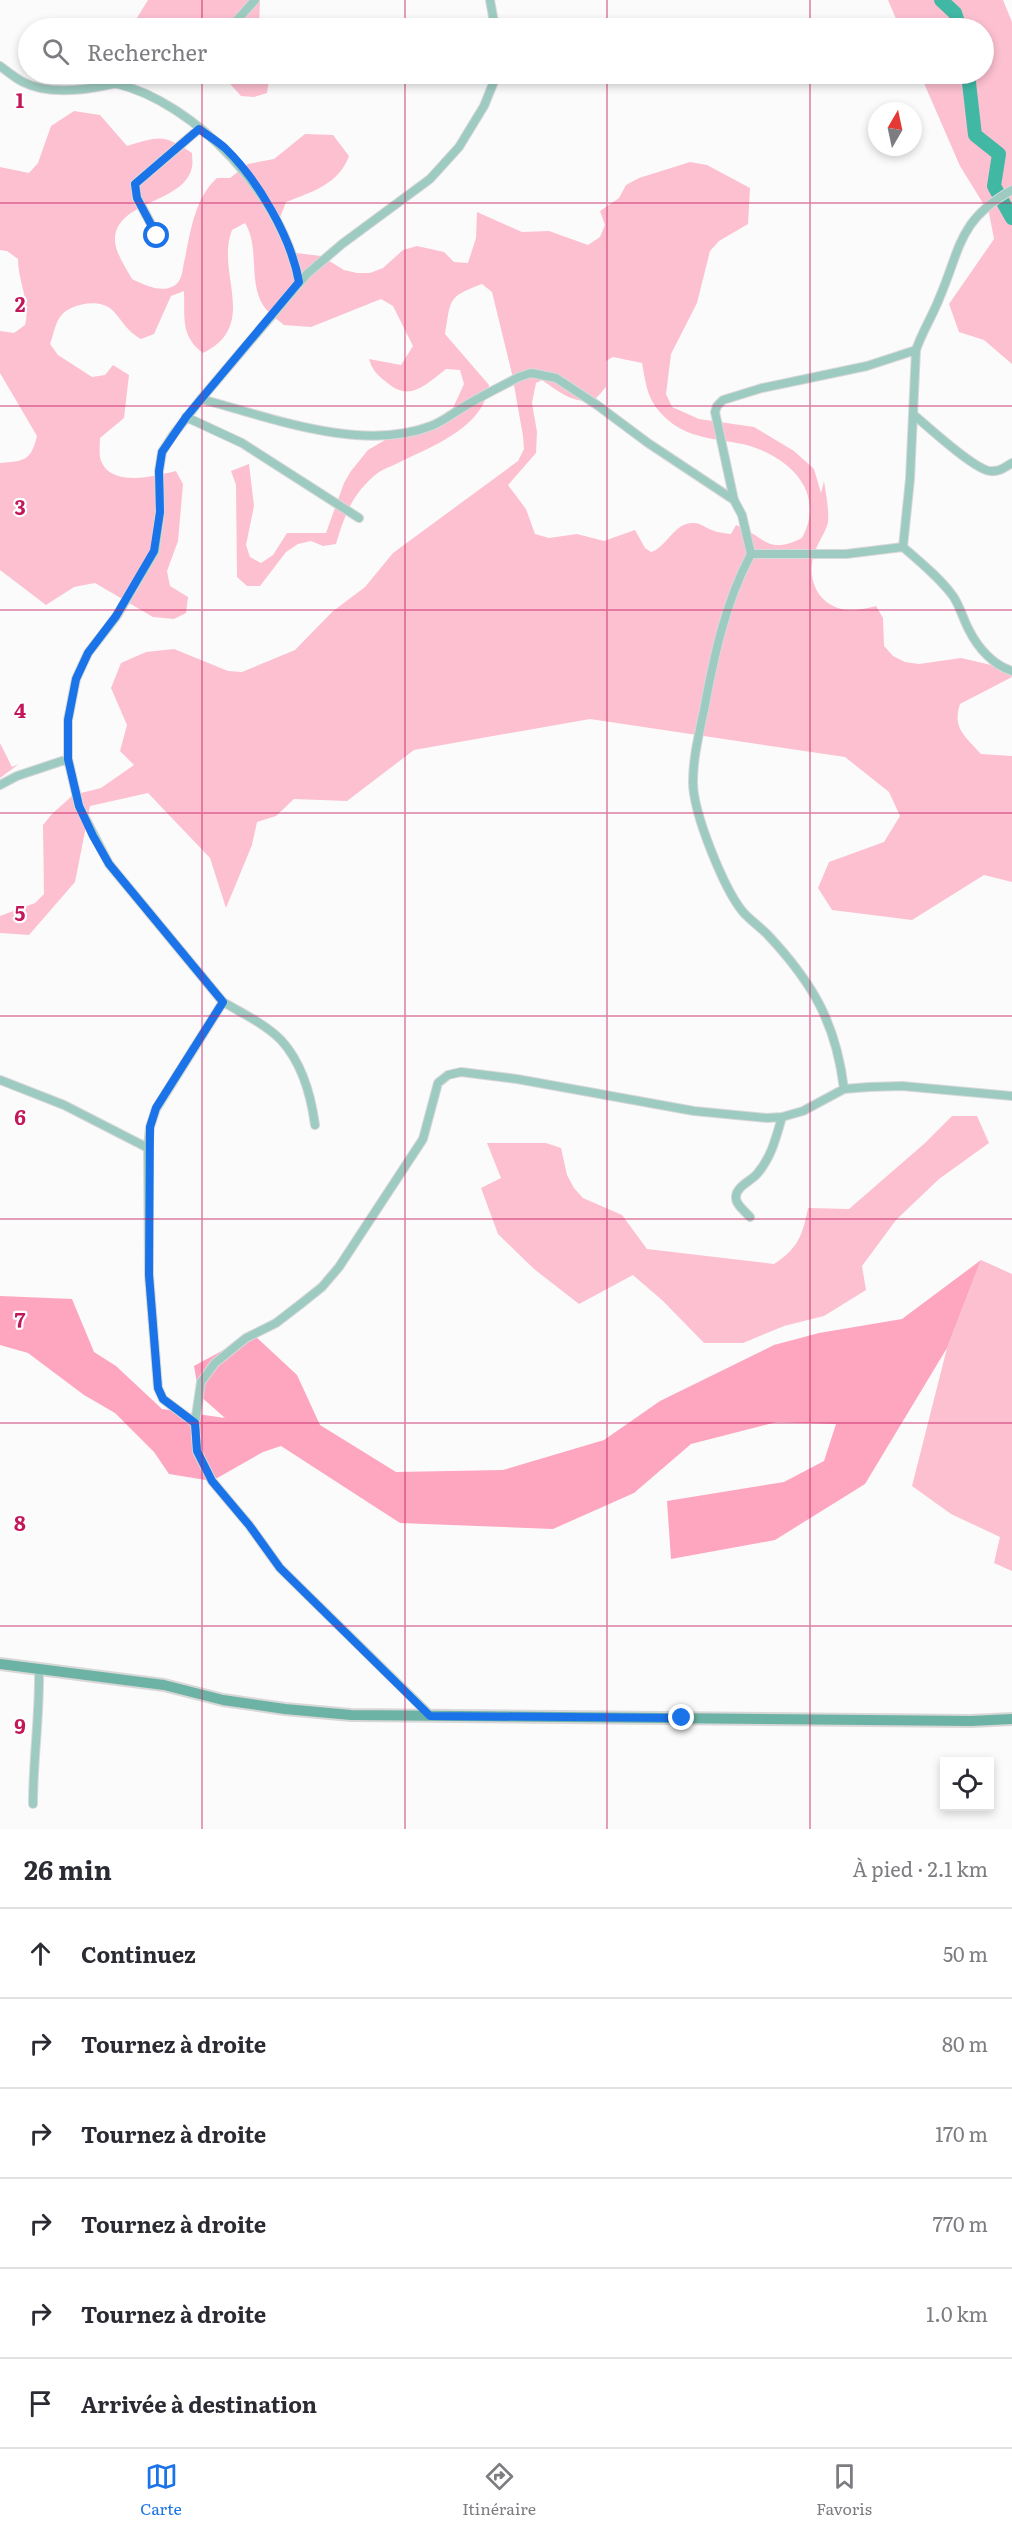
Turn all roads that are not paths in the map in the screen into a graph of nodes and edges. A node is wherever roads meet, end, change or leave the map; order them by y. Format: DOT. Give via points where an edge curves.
graph roads {
  1 [pos="255,0"];
  2 [pos="490,0"];
  3 [pos="239,18"];
  4 [pos="493,18"];
  5 [pos="0,66"];
  6 [pos="18,78"];
  7 [pos="31,84"];
  8 [pos="108,84"];
  9 [pos="119,84"];
  10 [pos="493,84"];
  11 [pos="199,129"];
  12 [pos="1012,190"];
  13 [pos="157,236"];
  14 [pos="296,265"];
  15 [pos="316,266"];
  16 [pos="299,282"];
  17 [pos="916,350"];
  18 [pos="201,399"];
  19 [pos="914,415"];
  20 [pos="186,417"];
  21 [pos="1012,463"];
  22 [pos="734,500"];
  23 [pos="359,518"];
  24 [pos="903,547"];
  25 [pos="752,554"];
  26 [pos="1012,671"];
  27 [pos="68,759"];
  28 [pos="0,785"];
  29 [pos="223,1002"];
  30 [pos="0,1080"];
  31 [pos="844,1089"];
  32 [pos="1012,1096"];
  33 [pos="782,1118"];
  34 [pos="315,1125"];
  35 [pos="148,1148"];
  36 [pos="750,1217"];
  37 [pos="195,1423"];
  38 [pos="0,1664"];
  39 [pos="39,1669"];
  40 [pos="430,1716"];
  41 [pos="1012,1719"];
  42 [pos="33,1804"];
  1 -- 3 [label="street"];
  2 -- 4 [label="street"];
  5 -- 6 [label="street"];
  7 -- 8 [label="street" via="47,89"];
  9 -- 11 [label="street" via="157,99"];
  10 -- 15 [label="street" via="459,147 430,179"];
  11 -- 13 [label="street" via="135,184 137,198"];
  11 -- 14 [label="street" via="225,148 256,186"];
  12 -- 17 [label="street" via="997,199 966,230"];
  14 -- 15 [label="street"];
  14 -- 16 [label="street"];
  15 -- 16 [label="street"];
  16 -- 18 [label="street"];
  17 -- 19 [label="street"];
  17 -- 22 [label="street" via="867,366 723,400 715,412"];
  18 -- 20 [label="street"];
  18 -- 22 [label="street" via="326,432 388,434 432,426 510,382 538,374 556,378"];
  19 -- 21 [label="street" via="988,472 1000,471"];
  19 -- 24 [label="street"];
  20 -- 23 [label="street" via="242,443"];
  20 -- 27 [label="street" via="162,452 154,551 116,616 88,653 76,679 68,720"];
  22 -- 25 [label="street" via="742,514"];
  24 -- 25 [label="street" via="846,554"];
  24 -- 26 [label="street" via="934,573 954,598 969,631 986,655"];
  25 -- 31 [label="street" via="726,608 693,784 706,840 729,890 743,912 767,935 815,995 827,1017 840,1057"];
  27 -- 28 [label="street"];
  27 -- 29 [label="street" via="79,806 109,864"];
  29 -- 34 [label="street" via="281,1041 310,1094"];
  29 -- 35 [label="street" via="156,1108"];
  30 -- 35 [label="street" via="64,1105"];
  31 -- 32 [label="street" via="902,1086"];
  31 -- 33 [label="street"];
  33 -- 36 [label="street" via="766,1164 736,1196"];
  33 -- 37 [label="street" via="694,1111 506,1077 461,1072 448,1075 438,1083 423,1139 339,1267 302,1303 215,1363 201,1382"];
  35 -- 37 [label="street" via="149,1275 158,1388 163,1399"];
  37 -- 40 [label="street" via="197,1451 212,1481 280,1568"];
  38 -- 39 [label="street"];
  39 -- 40 [label="street" via="164,1685 223,1700 285,1709"];
  39 -- 42 [label="street"];
  40 -- 41 [label="street"];
}
